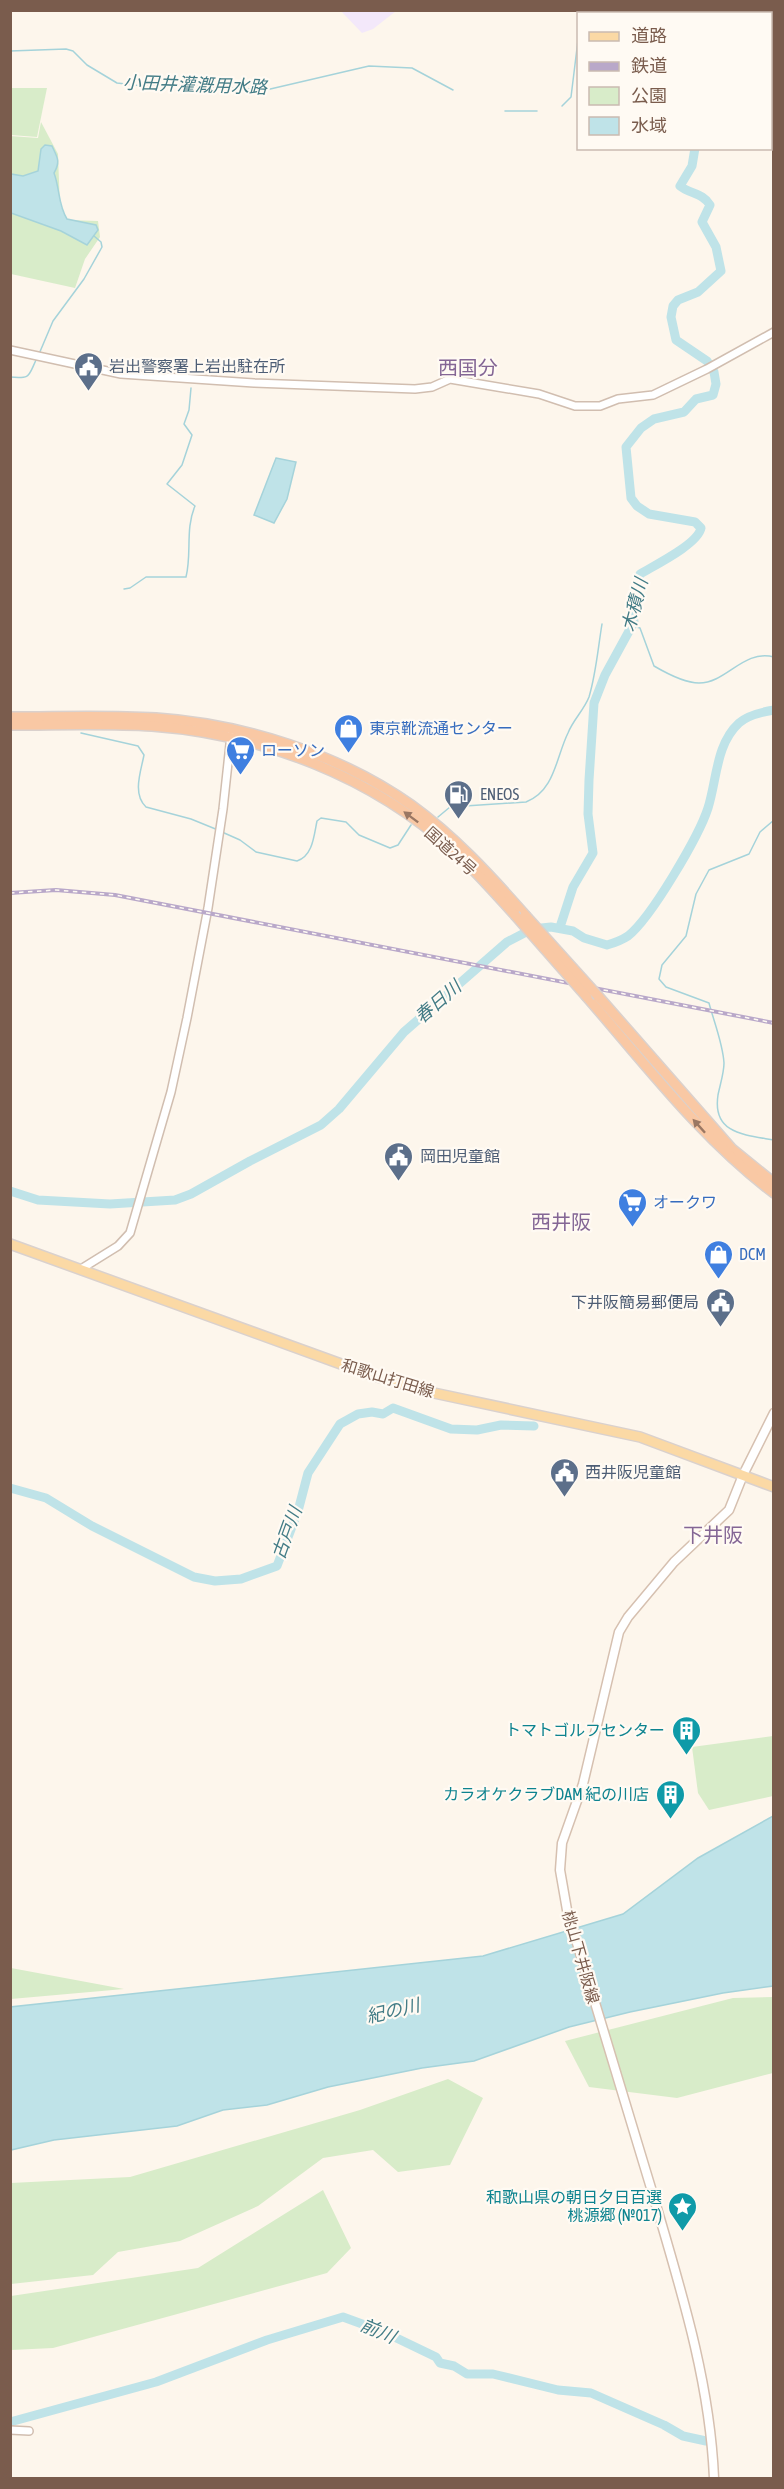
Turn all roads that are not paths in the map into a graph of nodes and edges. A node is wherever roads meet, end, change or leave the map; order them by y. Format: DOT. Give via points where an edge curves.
graph roads {
  1 [pos="774,332"];
  2 [pos="10,350"];
  3 [pos="10,717"];
  4 [pos="10,725"];
  5 [pos="231,734"];
  6 [pos="774,1183"];
  7 [pos="774,1193"];
  8 [pos="10,1244"];
  9 [pos="81,1269"];
  10 [pos="774,1413"];
  11 [pos="743,1475"];
  12 [pos="774,1486"];
  13 [pos="10,2430"];
  14 [pos="29,2431"];
  15 [pos="714,2478"];
  1 -- 2 [label="street" via="653,395 588,407 450,379 415,389 243,383 121,374"];
  3 -- 5 [label="highway, 国道24号" via="158,718"];
  4 -- 5 [label="highway, 国道24号" via="144,726"];
  5 -- 6 [label="highway, 国道24号, bridge" via="283,742 343,767 410,804 460,845 732,1149"];
  7 -- 5 [label="highway, 国道24号, one-way, bridge" via="748,1174 704,1131 454,851 398,807 340,775"];
  5 -- 9 [label="street" via="207,913 171,1092 146,1182 124,1241"];
  8 -- 9 [label="main road, 和歌山打田線"];
  9 -- 11 [label="main road, 和歌山打田線" via="374,1376 434,1393 639,1437"];
  10 -- 11 [label="main road, 桃山下井阪線"];
  11 -- 12 [label="main road, 和歌山打田線"];
  11 -- 15 [label="main road, 桃山下井阪線" via="729,1510 674,1562 619,1632 583,1784 562,1843 560,1870 567,1910 673,2260 699,2362"];
  13 -- 14 [label="street"];
}
